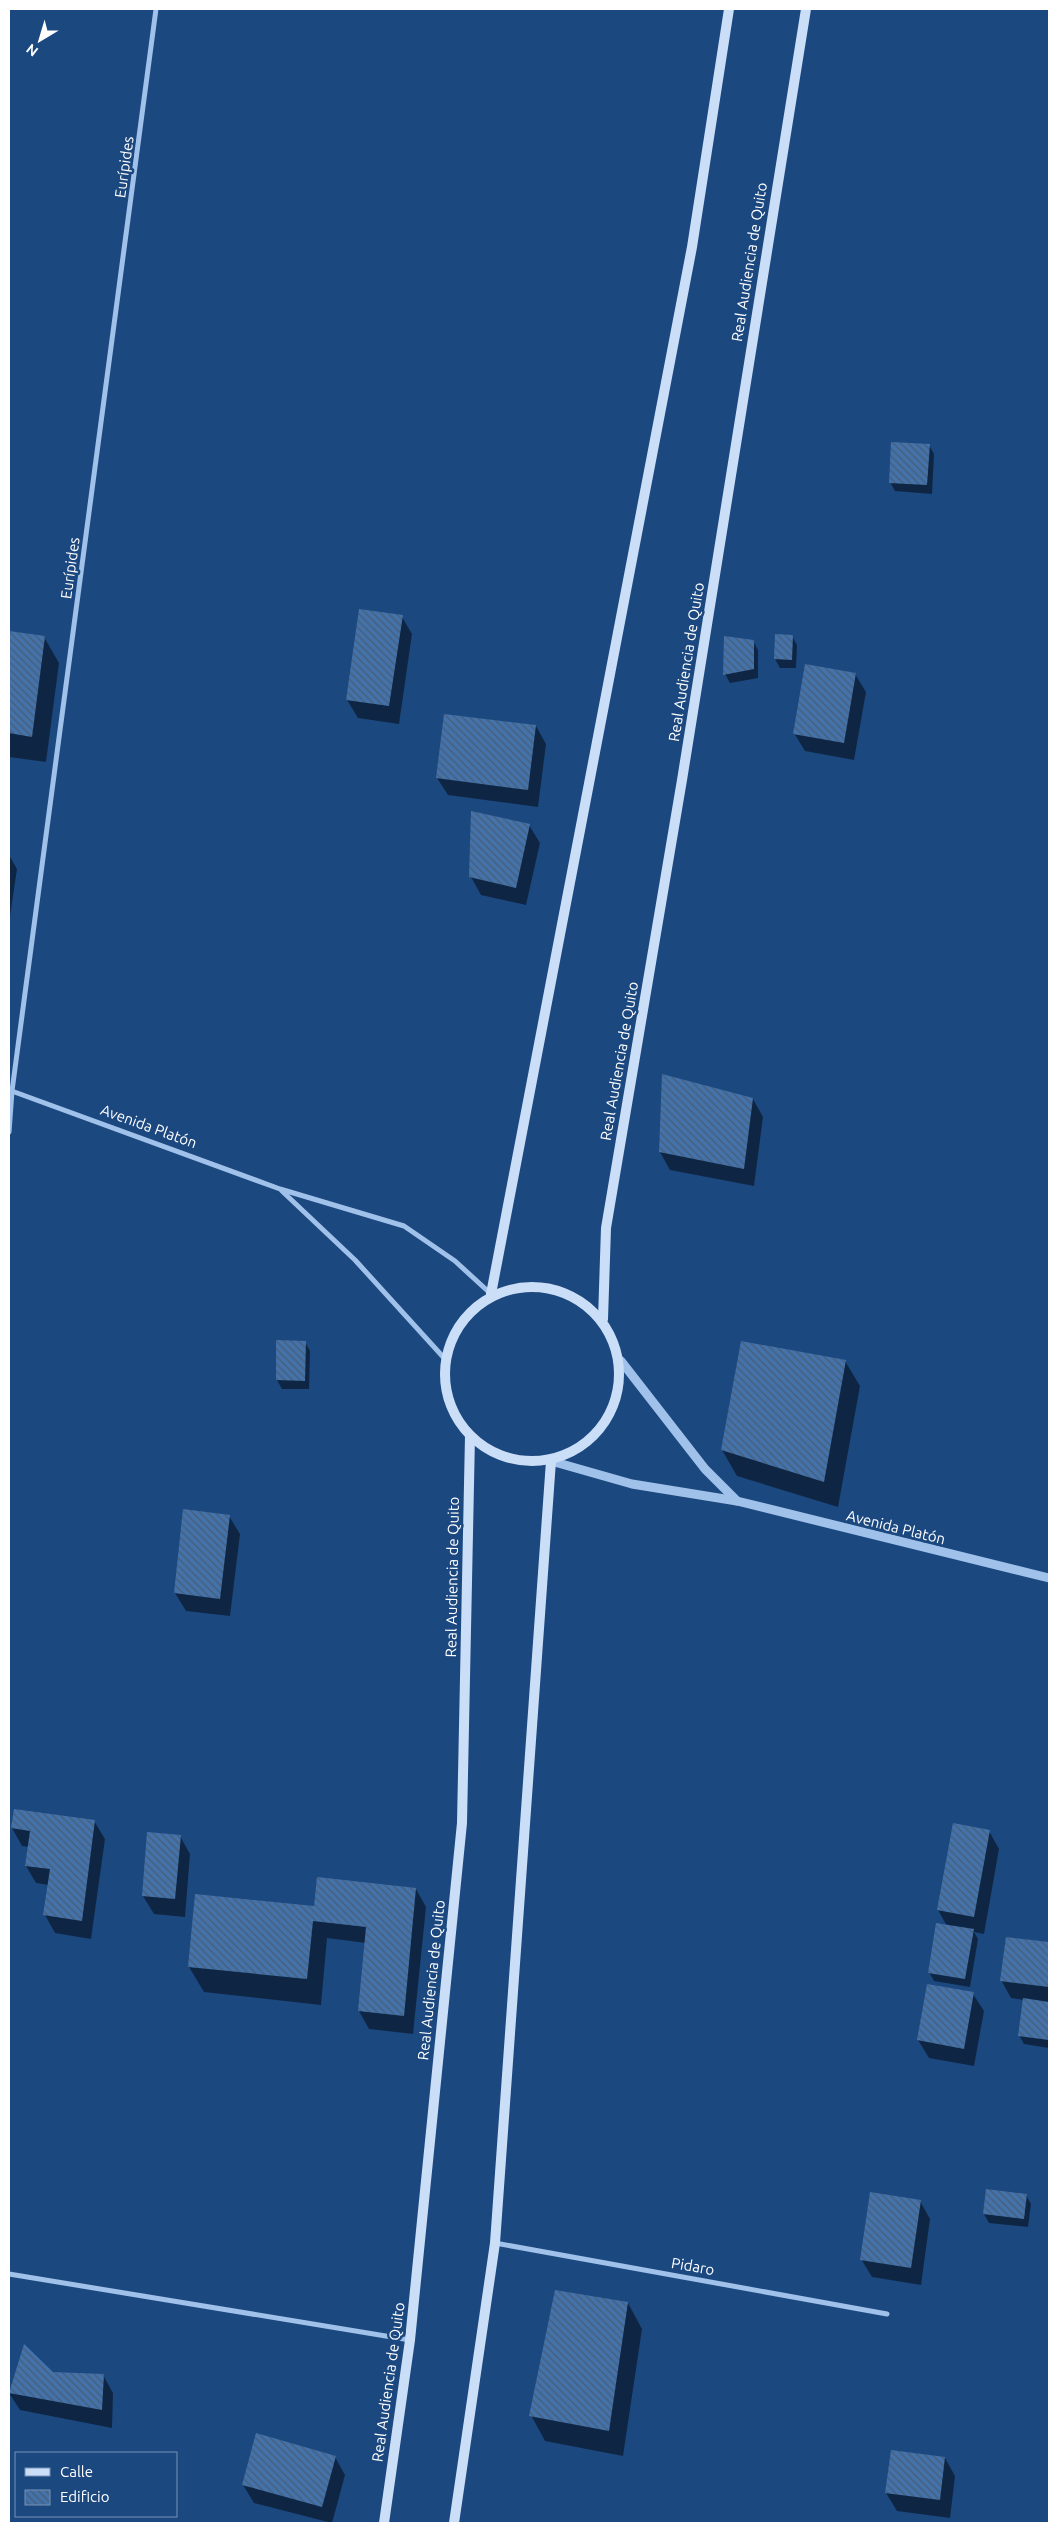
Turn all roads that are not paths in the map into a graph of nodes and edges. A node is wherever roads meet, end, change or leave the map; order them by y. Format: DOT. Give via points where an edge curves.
graph roads {
  1 [pos="156,9"];
  2 [pos="730,9"];
  3 [pos="806,9"];
  4 [pos="10,1091"];
  5 [pos="9,1132"];
  6 [pos="280,1189"];
  7 [pos="492,1294"];
  8 [pos="604,1320"];
  9 [pos="445,1358"];
  10 [pos="621,1361"];
  11 [pos="470,1436"];
  12 [pos="551,1461"];
  13 [pos="737,1501"];
  14 [pos="1049,1578"];
  15 [pos="494,2243"];
  16 [pos="9,2274"];
  17 [pos="887,2314"];
  18 [pos="410,2340"];
  19 [pos="384,2523"];
  20 [pos="454,2523"];
  1 -- 4 [label="street, Eurípides"];
  2 -- 7 [label="main road" via="692,247"];
  3 -- 8 [label="main road, Real Audiencia de Quito" via="684,770 606,1228"];
  4 -- 5 [label="street, Eurípides"];
  4 -- 6 [label="street, Avenida Platón"];
  6 -- 7 [label="street, Avenida Platón" via="404,1226 455,1261"];
  6 -- 9 [label="street, Avenida Platón" via="355,1260"];
  7 -- 8 [label="main road" via="530,1288 571,1294"];
  7 -- 9 [label="main road" via="461,1321"];
  8 -- 10 [label="main road"];
  9 -- 11 [label="main road" via="451,1411"];
  10 -- 12 [label="main road" via="616,1404 592,1441"];
  10 -- 13 [label="street" via="705,1469"];
  11 -- 12 [label="main road" via="495,1452 520,1460"];
  11 -- 18 [label="main road, Real Audiencia de Quito" via="462,1823"];
  12 -- 13 [label="street, Avenida Platón" via="632,1484"];
  12 -- 15 [label="main road"];
  13 -- 14 [label="street, Avenida Platón"];
  15 -- 17 [label="street, Pidaro"];
  15 -- 20 [label="main road"];
  16 -- 18 [label="street"];
  18 -- 19 [label="main road, Real Audiencia de Quito"];
}
